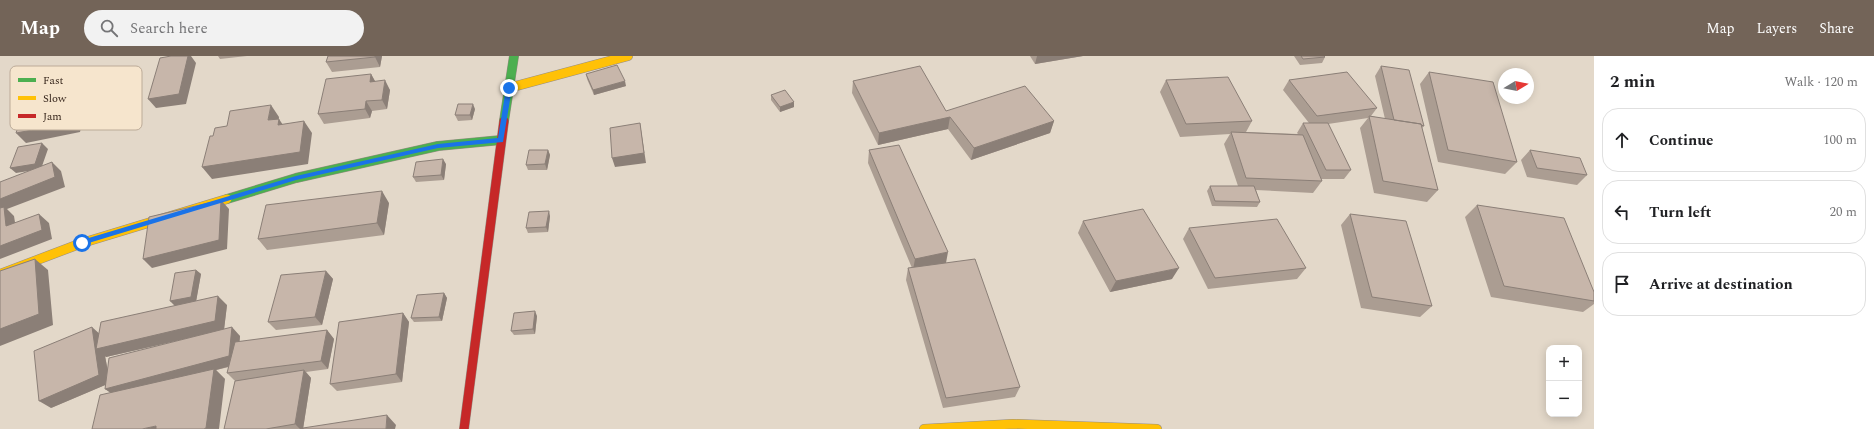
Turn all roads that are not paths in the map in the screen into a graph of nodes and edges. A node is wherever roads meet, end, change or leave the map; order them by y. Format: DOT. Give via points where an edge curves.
graph roads {
  1 [pos="514,56"];
  2 [pos="628,56"];
  3 [pos="509,88"];
  4 [pos="501,140"];
  5 [pos="0,274"];
  6 [pos="464,429"];
  7 [pos="924,429"];
  8 [pos="1157,429"];
  1 -- 3 [label="street"];
  2 -- 3 [label="street"];
  3 -- 4 [label="street"];
  4 -- 5 [label="street" via="438,146 296,178 82,243"];
  4 -- 6 [label="street"];
  7 -- 8 [label="street" via="1013,424"];
}
